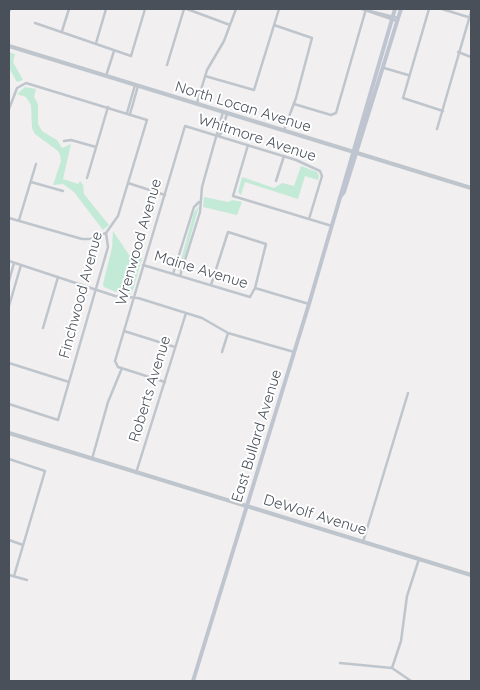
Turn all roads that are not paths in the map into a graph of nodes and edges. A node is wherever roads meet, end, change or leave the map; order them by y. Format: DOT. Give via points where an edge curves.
graph roads {
  1 [pos="68,9"];
  2 [pos="106,9"];
  3 [pos="145,9"];
  4 [pos="185,9"];
  5 [pos="236,9"];
  6 [pos="279,9"];
  7 [pos="362,9"];
  8 [pos="366,9"];
  9 [pos="395,9"];
  10 [pos="401,9"];
  11 [pos="429,9"];
  12 [pos="442,9"];
  13 [pos="471,12"];
  14 [pos="468,17"];
  15 [pos="392,18"];
  16 [pos="398,20"];
  17 [pos="35,23"];
  18 [pos="230,25"];
  19 [pos="274,25"];
  20 [pos="62,32"];
  21 [pos="96,43"];
  22 [pos="9,46"];
  23 [pos="114,51"];
  24 [pos="458,52"];
  25 [pos="471,56"];
  26 [pos="166,65"];
  27 [pos="383,68"];
  28 [pos="408,75"];
  29 [pos="106,76"];
  30 [pos="205,76"];
  31 [pos="136,86"];
  32 [pos="196,104"];
  33 [pos="294,104"];
  34 [pos="108,107"];
  35 [pos="9,109"];
  36 [pos="443,111"];
  37 [pos="225,113"];
  38 [pos="128,114"];
  39 [pos="185,126"];
  40 [pos="437,129"];
  41 [pos="284,131"];
  42 [pos="218,136"];
  43 [pos="64,141"];
  44 [pos="248,145"];
  45 [pos="96,147"];
  46 [pos="354,153"];
  47 [pos="284,156"];
  48 [pos="36,164"];
  49 [pos="87,178"];
  50 [pos="276,181"];
  51 [pos="31,182"];
  52 [pos="128,183"];
  53 [pos="471,188"];
  54 [pos="63,191"];
  55 [pos="165,195"];
  56 [pos="199,202"];
  57 [pos="9,218"];
  58 [pos="309,219"];
  59 [pos="19,221"];
  60 [pos="332,226"];
  61 [pos="106,233"];
  62 [pos="9,261"];
  63 [pos="14,263"];
  64 [pos="143,264"];
  65 [pos="21,265"];
  66 [pos="173,274"];
  67 [pos="59,276"];
  68 [pos="180,276"];
  69 [pos="9,282"];
  70 [pos="210,285"];
  71 [pos="98,288"];
  72 [pos="255,288"];
  73 [pos="135,298"];
  74 [pos="309,304"];
  75 [pos="9,306"];
  76 [pos="186,313"];
  77 [pos="42,328"];
  78 [pos="124,332"];
  79 [pos="228,333"];
  80 [pos="176,347"];
  81 [pos="222,352"];
  82 [pos="294,352"];
  83 [pos="9,363"];
  84 [pos="122,368"];
  85 [pos="69,382"];
  86 [pos="165,382"];
  87 [pos="408,393"];
  88 [pos="9,404"];
  89 [pos="9,433"];
  90 [pos="9,458"];
  91 [pos="92,459"];
  92 [pos="136,473"];
  93 [pos="247,507"];
  94 [pos="9,540"];
  95 [pos="363,542"];
  96 [pos="23,545"];
  97 [pos="419,559"];
  98 [pos="9,575"];
  99 [pos="471,575"];
  100 [pos="14,576"];
  101 [pos="27,580"];
  102 [pos="340,662"];
  103 [pos="392,668"];
  104 [pos="193,681"];
  105 [pos="411,681"];
  1 -- 20 [label="street"];
  2 -- 21 [label="street"];
  3 -- 23 [label="street" via="131,56"];
  4 -- 18 [label="street"];
  4 -- 26 [label="street"];
  5 -- 18 [label="street"];
  6 -- 19 [label="street"];
  7 -- 8 [label="street"];
  8 -- 15 [label="street"];
  8 -- 33 [label="street" via="334,115"];
  9 -- 15 [label="main road, East Bullard Avenue"];
  10 -- 16 [label="main road, East Bullard Avenue"];
  11 -- 28 [label="street"];
  12 -- 14 [label="street"];
  13 -- 14 [label="street"];
  14 -- 24 [label="street"];
  15 -- 16 [label="street"];
  15 -- 46 [label="main road, East Bullard Avenue"];
  16 -- 27 [label="main road, East Bullard Avenue"];
  17 -- 20 [label="street"];
  18 -- 30 [label="street"];
  19 -- 30 [label="street" via="254,90"];
  19 -- 33 [label="street" via="312,38"];
  20 -- 21 [label="street"];
  21 -- 23 [label="street"];
  22 -- 29 [label="street, North Locan Avenue"];
  23 -- 29 [label="street"];
  24 -- 25 [label="street"];
  24 -- 36 [label="street"];
  27 -- 28 [label="street"];
  27 -- 46 [label="main road, East Bullard Avenue"];
  28 -- 36 [label="street" via="403,98"];
  29 -- 31 [label="street, North Locan Avenue"];
  30 -- 32 [label="street"];
  31 -- 32 [label="street, North Locan Avenue"];
  31 -- 38 [label="street"];
  32 -- 37 [label="street, North Locan Avenue"];
  33 -- 41 [label="street"];
  34 -- 35 [label="street" via="22,84 13,94"];
  34 -- 38 [label="street"];
  34 -- 45 [label="street"];
  36 -- 40 [label="street"];
  37 -- 41 [label="street, North Locan Avenue"];
  37 -- 42 [label="street"];
  38 -- 52 [label="street, Finchwood Avenue" via="147,120"];
  39 -- 42 [label="street, Whitmore Avenue"];
  39 -- 55 [label="street, Wrenwood Avenue"];
  41 -- 46 [label="street, North Locan Avenue"];
  42 -- 44 [label="street, Whitmore Avenue"];
  42 -- 56 [label="street"];
  43 -- 45 [label="street"];
  44 -- 47 [label="street, Whitmore Avenue"];
  44 -- 58 [label="street" via="233,196"];
  45 -- 49 [label="street"];
  46 -- 53 [label="street, North Locan Avenue"];
  46 -- 60 [label="main road, East Bullard Avenue"];
  47 -- 50 [label="street"];
  47 -- 58 [label="street, Whitmore Avenue" via="322,172"];
  48 -- 51 [label="street"];
  51 -- 54 [label="street"];
  51 -- 59 [label="street"];
  52 -- 55 [label="street"];
  52 -- 61 [label="street, Finchwood Avenue" via="118,216"];
  55 -- 64 [label="street, Wrenwood Avenue"];
  56 -- 66 [label="street" via="194,207"];
  56 -- 68 [label="street" via="200,212"];
  57 -- 59 [label="street"];
  58 -- 60 [label="street"];
  59 -- 61 [label="street" via="82,240"];
  60 -- 74 [label="main road, East Bullard Avenue"];
  61 -- 71 [label="street, Finchwood Avenue" via="108,247"];
  62 -- 63 [label="street"];
  63 -- 65 [label="street"];
  63 -- 69 [label="street"];
  64 -- 66 [label="street, Maine Avenue"];
  64 -- 73 [label="street, Wrenwood Avenue"];
  65 -- 67 [label="street"];
  65 -- 75 [label="street"];
  66 -- 68 [label="street, Maine Avenue"];
  67 -- 71 [label="street"];
  67 -- 77 [label="street"];
  68 -- 70 [label="street, Maine Avenue"];
  70 -- 72 [label="street, Maine Avenue" via="252,296"];
  70 -- 72 [label="street" via="228,232 266,244"];
  71 -- 73 [label="street" via="116,296"];
  71 -- 85 [label="street, Finchwood Avenue"];
  72 -- 74 [label="street, Maine Avenue"];
  73 -- 76 [label="street"];
  73 -- 78 [label="street, Wrenwood Avenue"];
  74 -- 82 [label="main road, East Bullard Avenue"];
  76 -- 79 [label="street"];
  76 -- 80 [label="street, Roberts Avenue"];
  78 -- 80 [label="street"];
  78 -- 84 [label="street, Wrenwood Avenue" via="116,365"];
  79 -- 81 [label="street"];
  79 -- 82 [label="street"];
  80 -- 86 [label="street, Roberts Avenue"];
  82 -- 93 [label="main road, East Bullard Avenue"];
  83 -- 85 [label="street"];
  84 -- 86 [label="street"];
  84 -- 91 [label="street" via="108,402"];
  85 -- 88 [label="street, Finchwood Avenue" via="58,420"];
  86 -- 92 [label="street, Roberts Avenue"];
  87 -- 95 [label="street"];
  89 -- 91 [label="street, DeWolf Avenue"];
  90 -- 96 [label="street" via="45,472"];
  91 -- 92 [label="street, DeWolf Avenue"];
  92 -- 93 [label="street, DeWolf Avenue"];
  93 -- 95 [label="street, DeWolf Avenue"];
  93 -- 104 [label="main road, East Bullard Avenue"];
  94 -- 96 [label="street"];
  95 -- 97 [label="street, DeWolf Avenue"];
  96 -- 100 [label="street"];
  97 -- 99 [label="street, DeWolf Avenue"];
  97 -- 103 [label="street"];
  98 -- 100 [label="street"];
  100 -- 101 [label="street"];
  102 -- 103 [label="street"];
  103 -- 105 [label="street"];
}
